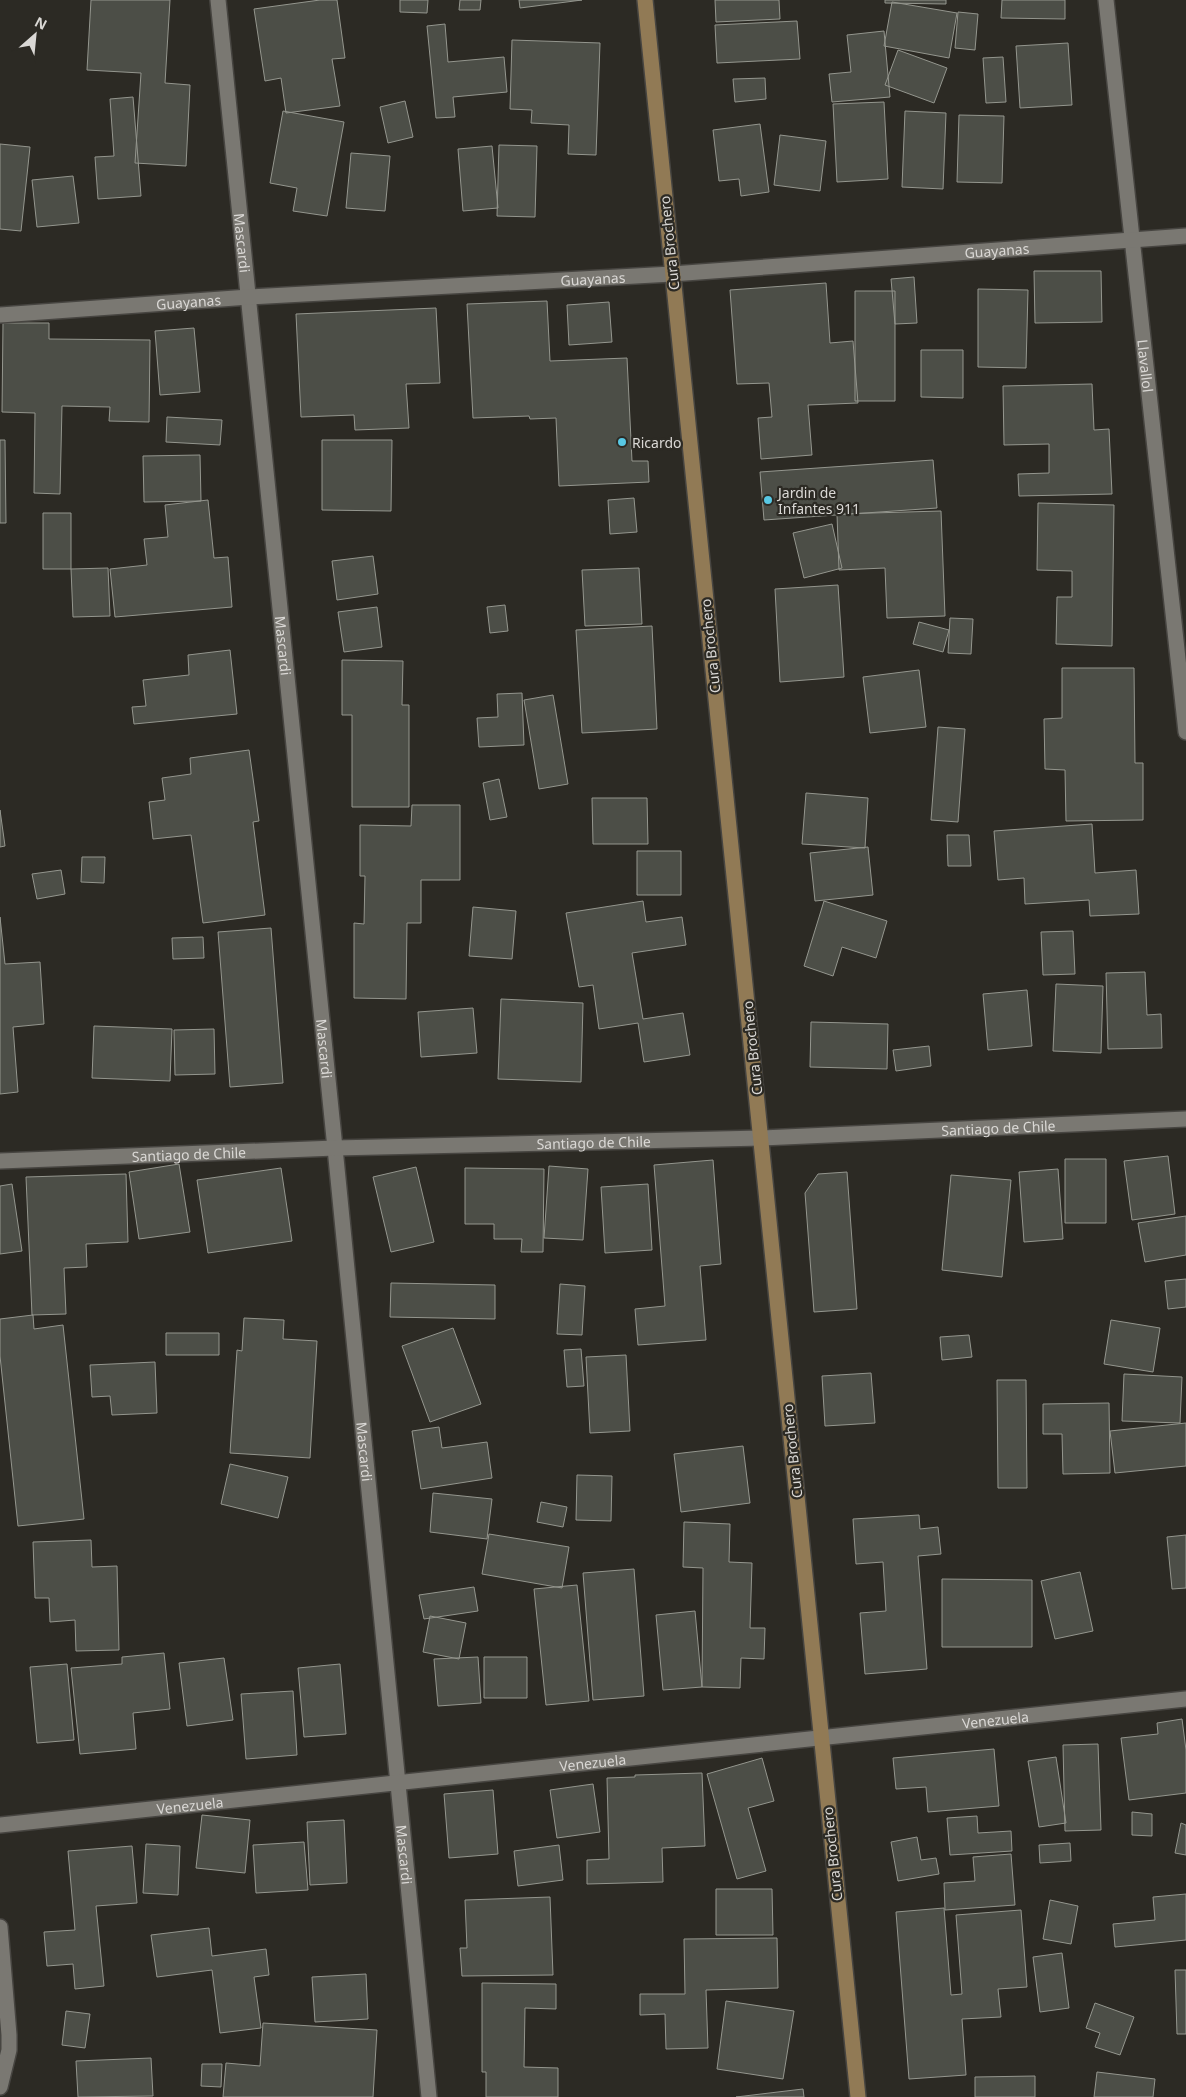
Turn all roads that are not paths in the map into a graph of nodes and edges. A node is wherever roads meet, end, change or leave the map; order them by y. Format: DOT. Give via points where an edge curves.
graph roads {
  1 [pos="218,0"];
  2 [pos="645,0"];
  3 [pos="1106,0"];
  4 [pos="1186,236"];
  5 [pos="1134,240"];
  6 [pos="672,274"];
  7 [pos="249,297"];
  8 [pos="0,315"];
  9 [pos="1186,732"];
  10 [pos="1186,1119"];
  11 [pos="761,1138"];
  12 [pos="335,1148"];
  13 [pos="0,1162"];
  14 [pos="1186,1699"];
  15 [pos="820,1739"];
  16 [pos="397,1783"];
  17 [pos="0,1825"];
  18 [pos="0,1927"];
  19 [pos="0,2087"];
  20 [pos="429,2097"];
  21 [pos="858,2097"];
  1 -- 7 [label="street, Mascardi"];
  2 -- 6 [label="street, Cura Brochero"];
  3 -- 5 [label="street, Llavallol"];
  4 -- 5 [label="street, Guayanas"];
  5 -- 6 [label="street, Guayanas"];
  5 -- 9 [label="street, Llavallol"];
  6 -- 7 [label="street, Guayanas"];
  6 -- 11 [label="street, Cura Brochero"];
  7 -- 8 [label="street, Guayanas"];
  7 -- 12 [label="street, Mascardi"];
  10 -- 11 [label="street, Santiago de Chile"];
  11 -- 12 [label="street, Santiago de Chile"];
  11 -- 15 [label="street, Cura Brochero"];
  12 -- 13 [label="street, Santiago de Chile"];
  12 -- 16 [label="street, Mascardi"];
  14 -- 15 [label="street, Venezuela"];
  15 -- 16 [label="street, Venezuela"];
  15 -- 21 [label="street, Cura Brochero"];
  16 -- 17 [label="street, Venezuela"];
  16 -- 20 [label="street, Mascardi"];
  18 -- 19 [label="street" via="10,2035"];
}
